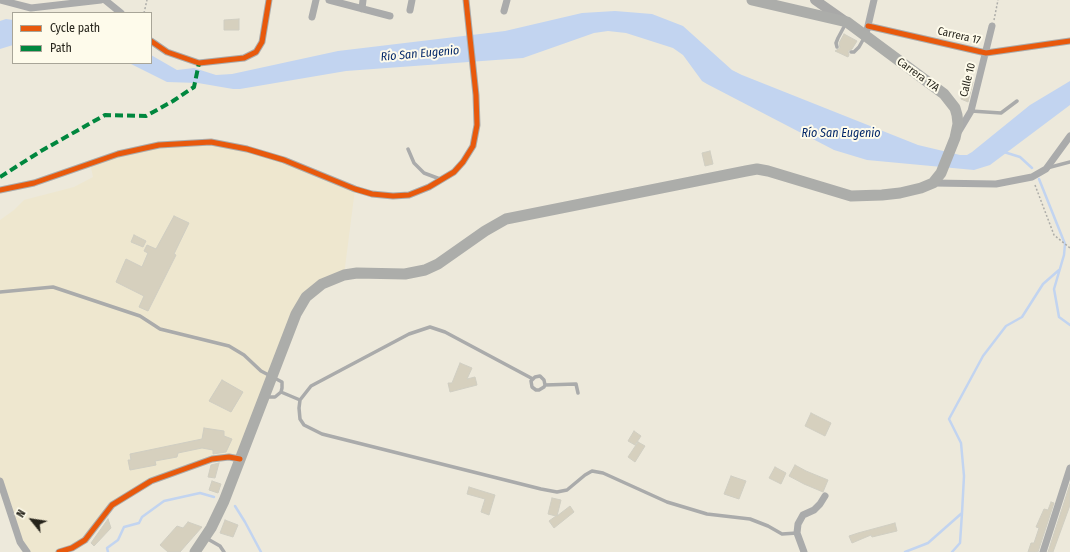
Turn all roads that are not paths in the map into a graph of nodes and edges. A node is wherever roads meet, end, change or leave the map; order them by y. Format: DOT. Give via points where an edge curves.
graph roads {
  1 [pos="0,0"];
  2 [pos="31,0"];
  3 [pos="101,0"];
  4 [pos="105,0"];
  5 [pos="269,0"];
  6 [pos="316,0"];
  7 [pos="329,0"];
  8 [pos="363,0"];
  9 [pos="412,0"];
  10 [pos="466,0"];
  11 [pos="507,0"];
  12 [pos="752,0"];
  13 [pos="874,0"];
  14 [pos="65,2"];
  15 [pos="821,2"];
  16 [pos="31,8"];
  17 [pos="362,9"];
  18 [pos="410,10"];
  19 [pos="504,11"];
  20 [pos="121,12"];
  21 [pos="390,16"];
  22 [pos="312,17"];
  23 [pos="847,22"];
  24 [pos="992,26"];
  25 [pos="866,31"];
  26 [pos="152,42"];
  27 [pos="1070,42"];
  28 [pos="837,47"];
  29 [pos="851,52"];
  30 [pos="986,53"];
  31 [pos="1017,101"];
  32 [pos="971,111"];
  33 [pos="1070,136"];
  34 [pos="954,142"];
  35 [pos="408,149"];
  36 [pos="1070,162"];
  37 [pos="1046,169"];
  38 [pos="443,180"];
  39 [pos="932,183"];
  40 [pos="0,190"];
  41 [pos="0,292"];
  42 [pos="271,376"];
  43 [pos="532,379"];
  44 [pos="545,385"];
  45 [pos="281,392"];
  46 [pos="578,393"];
  47 [pos="264,397"];
  48 [pos="300,400"];
  49 [pos="240,459"];
  50 [pos="1070,468"];
  51 [pos="0,481"];
  52 [pos="824,496"];
  53 [pos="797,533"];
  54 [pos="205,538"];
  55 [pos="20,542"];
  56 [pos="20,552"];
  57 [pos="27,552"];
  58 [pos="59,552"];
  59 [pos="195,552"];
  60 [pos="224,552"];
  61 [pos="804,552"];
  62 [pos="1044,552"];
  1 -- 16 [label="street"];
  2 -- 16 [label="street"];
  3 -- 14 [label="street"];
  4 -- 20 [label="street"];
  5 -- 26 [label="street" via="262,42 256,52 244,58 199,63 167,52"];
  6 -- 22 [label="street"];
  7 -- 17 [label="street"];
  8 -- 17 [label="street"];
  9 -- 18 [label="street"];
  10 -- 38 [label="street" via="477,125 473,146 463,162"];
  11 -- 19 [label="street"];
  12 -- 23 [label="main road"];
  13 -- 25 [label="street"];
  14 -- 16 [label="street"];
  15 -- 23 [label="main road"];
  17 -- 21 [label="street"];
  23 -- 25 [label="main road, Carrera 17A"];
  23 -- 28 [label="lane" via="838,38"];
  24 -- 30 [label="street, Calle 10"];
  25 -- 29 [label="lane" via="859,47"];
  25 -- 30 [label="street, Carrera 17"];
  25 -- 34 [label="main road, Carrera 17A" via="950,101 957,115 958,124"];
  27 -- 30 [label="street, Carrera 17"];
  30 -- 32 [label="street, Calle 10"];
  31 -- 32 [label="lane" via="1001,113"];
  32 -- 34 [label="street, Calle 10"];
  33 -- 37 [label="street"];
  34 -- 39 [label="main road, Carrera 17A" via="941,173"];
  35 -- 38 [label="lane" via="414,163 424,174"];
  36 -- 37 [label="lane"];
  37 -- 39 [label="street" via="1032,177 996,184"];
  38 -- 40 [label="street" via="409,195 372,194 284,160 211,142 160,145 118,154 34,183"];
  39 -- 42 [label="main road" via="900,193 851,196 757,169 506,220 425,270 405,274 357,273 322,284 306,297 296,314"];
  41 -- 42 [label="lane" via="53,287 140,316 160,329 229,346"];
  42 -- 45 [label="lane" via="282,382"];
  42 -- 47 [label="main road"];
  43 -- 44 [label="lane" via="542,377"];
  43 -- 44 [label="lane" via="532,386 536,390"];
  43 -- 48 [label="lane" via="445,332 430,327 409,334 311,386"];
  44 -- 46 [label="lane" via="576,384"];
  45 -- 47 [label="lane" via="275,397"];
  45 -- 48 [label="lane"];
  47 -- 49 [label="main road"];
  48 -- 53 [label="lane" via="300,418 304,425 322,434 557,492 568,490 592,471 603,473 667,502 707,514 750,519 782,534"];
  49 -- 54 [label="main road" via="224,501"];
  49 -- 58 [label="street" via="212,459 151,481 112,505 85,540"];
  50 -- 62 [label="street"];
  51 -- 55 [label="street"];
  52 -- 53 [label="street" via="814,510 803,515"];
  53 -- 61 [label="street"];
  54 -- 59 [label="main road"];
  54 -- 60 [label="lane" via="220,546"];
  55 -- 56 [label="street"];
  55 -- 57 [label="street"];
}
